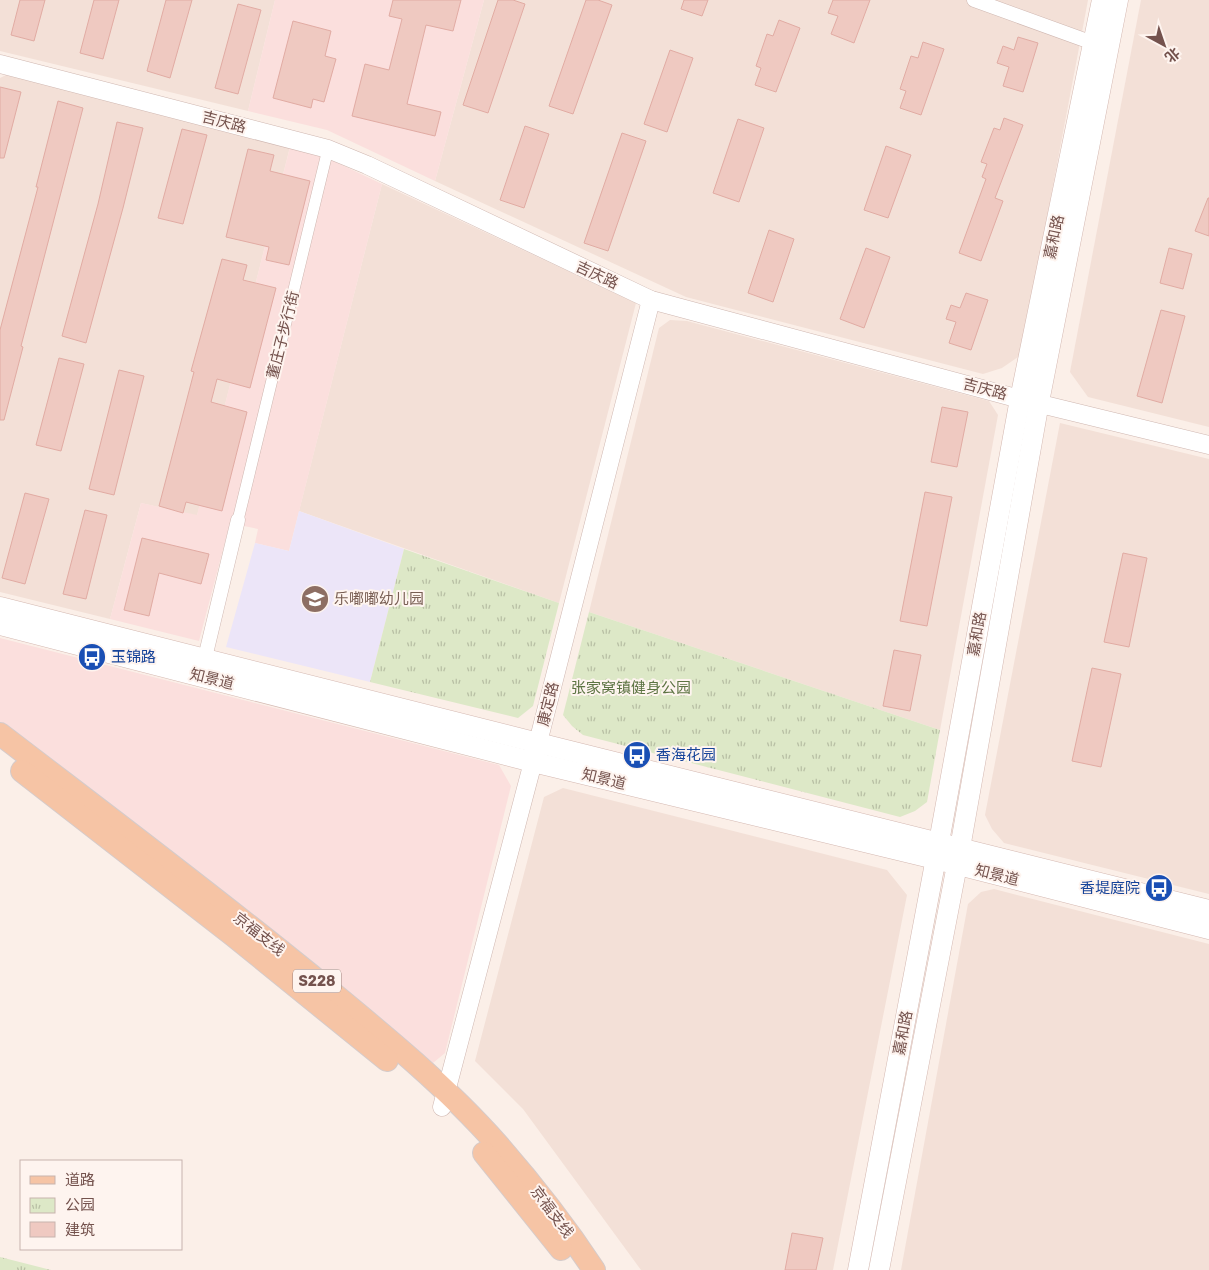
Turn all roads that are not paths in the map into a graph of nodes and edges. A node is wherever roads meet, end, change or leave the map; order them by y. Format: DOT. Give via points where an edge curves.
graph roads {
  1 [pos="974,0"];
  2 [pos="1102,0"];
  3 [pos="1118,0"];
  4 [pos="1094,43"];
  5 [pos="0,64"];
  6 [pos="328,150"];
  7 [pos="651,300"];
  8 [pos="1030,401"];
  9 [pos="1209,445"];
  10 [pos="238,520"];
  11 [pos="0,607"];
  12 [pos="0,625"];
  13 [pos="203,667"];
  14 [pos="0,734"];
  15 [pos="536,752"];
  16 [pos="0,753"];
  17 [pos="937,851"];
  18 [pos="959,856"];
  19 [pos="1209,910"];
  20 [pos="1209,929"];
  21 [pos="444,1099"];
  22 [pos="576,1270"];
  23 [pos="594,1270"];
  24 [pos="858,1270"];
  25 [pos="879,1270"];
  1 -- 4 [label="street"];
  2 -- 4 [label="main road, 嘉和路"];
  3 -- 8 [label="main road, 嘉和路"];
  4 -- 8 [label="main road, 嘉和路"];
  5 -- 6 [label="street, 吉庆路"];
  6 -- 7 [label="street, 吉庆路" via="367,165"];
  6 -- 10 [label="street, 董庄子步行街"];
  7 -- 8 [label="street, 吉庆路"];
  7 -- 15 [label="street, 康定路"];
  8 -- 9 [label="street, 吉庆路"];
  8 -- 17 [label="main road, 嘉和路"];
  8 -- 18 [label="main road, 嘉和路"];
  10 -- 13 [label="street"];
  11 -- 13 [label="main road, 知景道"];
  12 -- 13 [label="main road, 知景道"];
  13 -- 15 [label="main road, 知景道"];
  14 -- 21 [label="main road, 京福支线 / S228" via="364,1019"];
  15 -- 17 [label="main road, 知景道"];
  15 -- 21 [label="street, 康定路"];
  16 -- 21 [label="main road, 京福支线 / S228"];
  17 -- 18 [label="main road, 知景道"];
  17 -- 24 [label="main road, 嘉和路"];
  18 -- 19 [label="main road, 知景道"];
  18 -- 20 [label="main road, 知景道"];
  18 -- 25 [label="main road, 嘉和路"];
  21 -- 22 [label="main road, 京福支线 / S228"];
  21 -- 23 [label="main road, 京福支线 / S228" via="497,1144 547,1203"];
}
